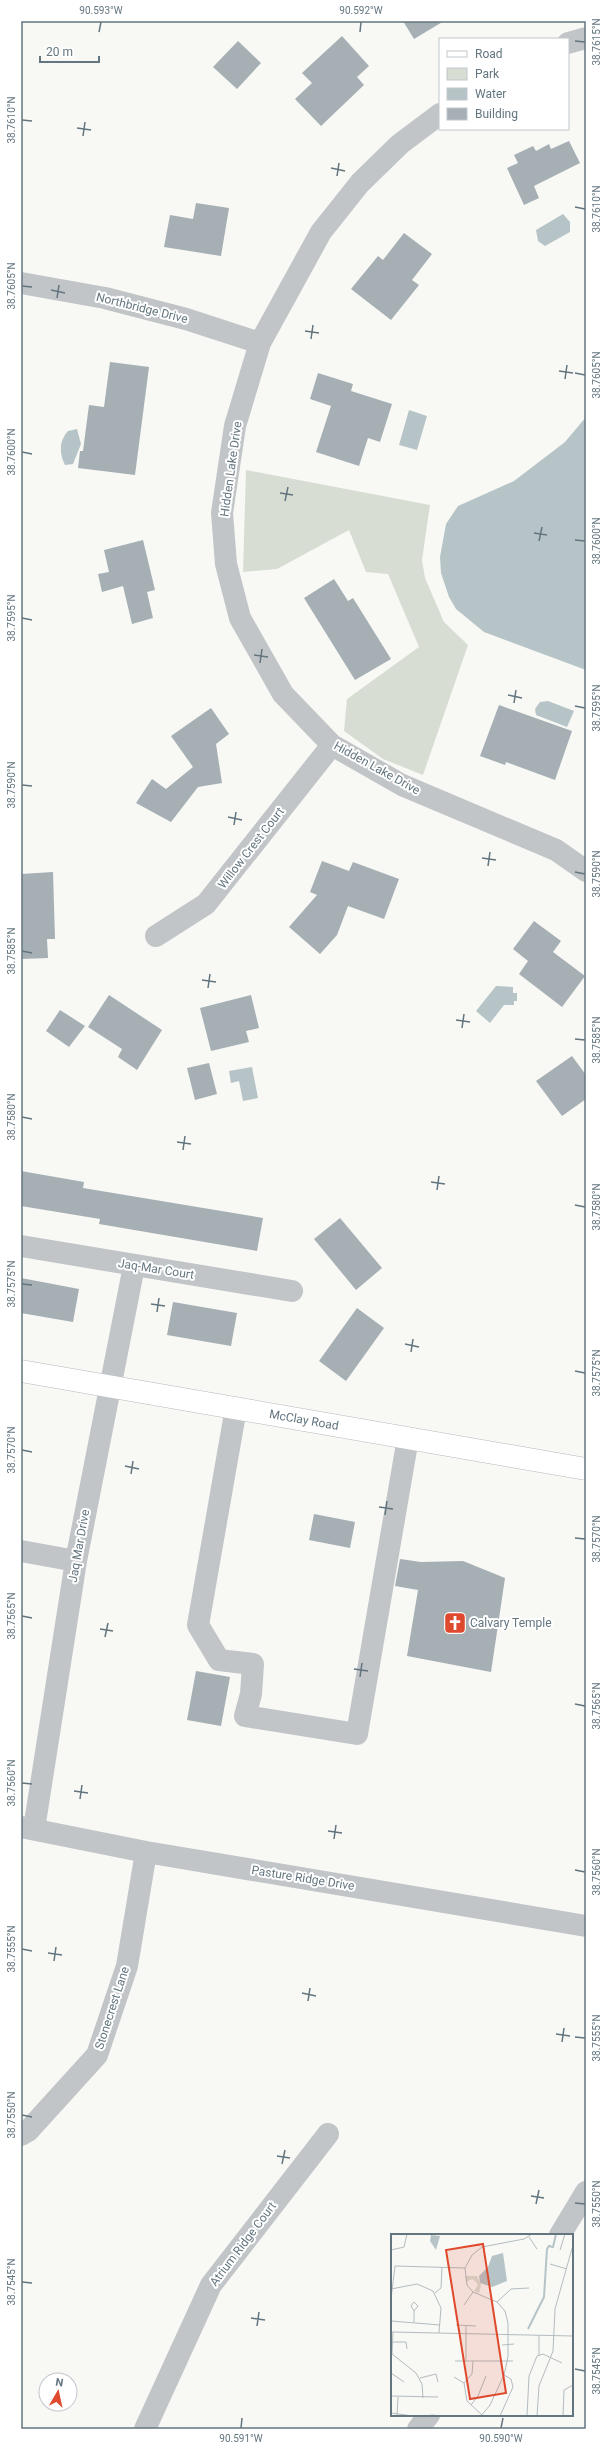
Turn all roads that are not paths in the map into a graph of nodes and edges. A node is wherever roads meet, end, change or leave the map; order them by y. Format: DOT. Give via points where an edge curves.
graph roads {
  1 [pos="586,38"];
  2 [pos="569,43"];
  3 [pos="439,115"];
  4 [pos="21,283"];
  5 [pos="260,343"];
  6 [pos="332,745"];
  7 [pos="586,871"];
  8 [pos="156,936"];
  9 [pos="21,1246"];
  10 [pos="134,1266"];
  11 [pos="292,1291"];
  12 [pos="21,1371"];
  13 [pos="109,1386"];
  14 [pos="236,1408"];
  15 [pos="408,1438"];
  16 [pos="586,1469"];
  17 [pos="21,1551"];
  18 [pos="76,1561"];
  19 [pos="28,1828"];
  20 [pos="146,1852"];
  21 [pos="586,1926"];
  22 [pos="328,2134"];
  23 [pos="21,2135"];
  24 [pos="586,2192"];
  25 [pos="561,2234"];
  26 [pos="428,2416"];
  27 [pos="145,2429"];
  28 [pos="418,2429"];
  1 -- 2 [label="street"];
  3 -- 5 [label="street, Hidden Lake Drive" via="400,144 360,183 321,232"];
  4 -- 5 [label="street, Northbridge Drive" via="113,300 186,319"];
  5 -- 6 [label="street, Hidden Lake Drive" via="235,426 222,513 226,564 240,618 283,694"];
  6 -- 7 [label="street, Hidden Lake Drive" via="402,785 556,850"];
  6 -- 8 [label="street, Willow Crest Court" via="206,904"];
  9 -- 10 [label="street, Jaq-Mar Court"];
  10 -- 11 [label="street, Jaq-Mar Court"];
  10 -- 13 [label="street, Jaq Mar Drive"];
  12 -- 13 [label="main road, McClay Road"];
  13 -- 14 [label="main road, McClay Road"];
  13 -- 18 [label="street, Jaq Mar Drive"];
  14 -- 15 [label="main road, McClay Road"];
  14 -- 15 [label="street" via="198,1625 219,1660 253,1664 251,1694 245,1716 357,1734"];
  15 -- 16 [label="main road, McClay Road"];
  17 -- 18 [label="street"];
  18 -- 19 [label="street, Jaq Mar Drive"];
  19 -- 20 [label="street, Pasture Ridge Drive"];
  20 -- 21 [label="street, Pasture Ridge Drive"];
  20 -- 23 [label="street, Stonecrest Lane" via="127,1966 97,2055 28,2131"];
  22 -- 27 [label="street, Atrium Ridge Court" via="211,2285"];
  24 -- 25 [label="street"];
  26 -- 28 [label="street"];
}
